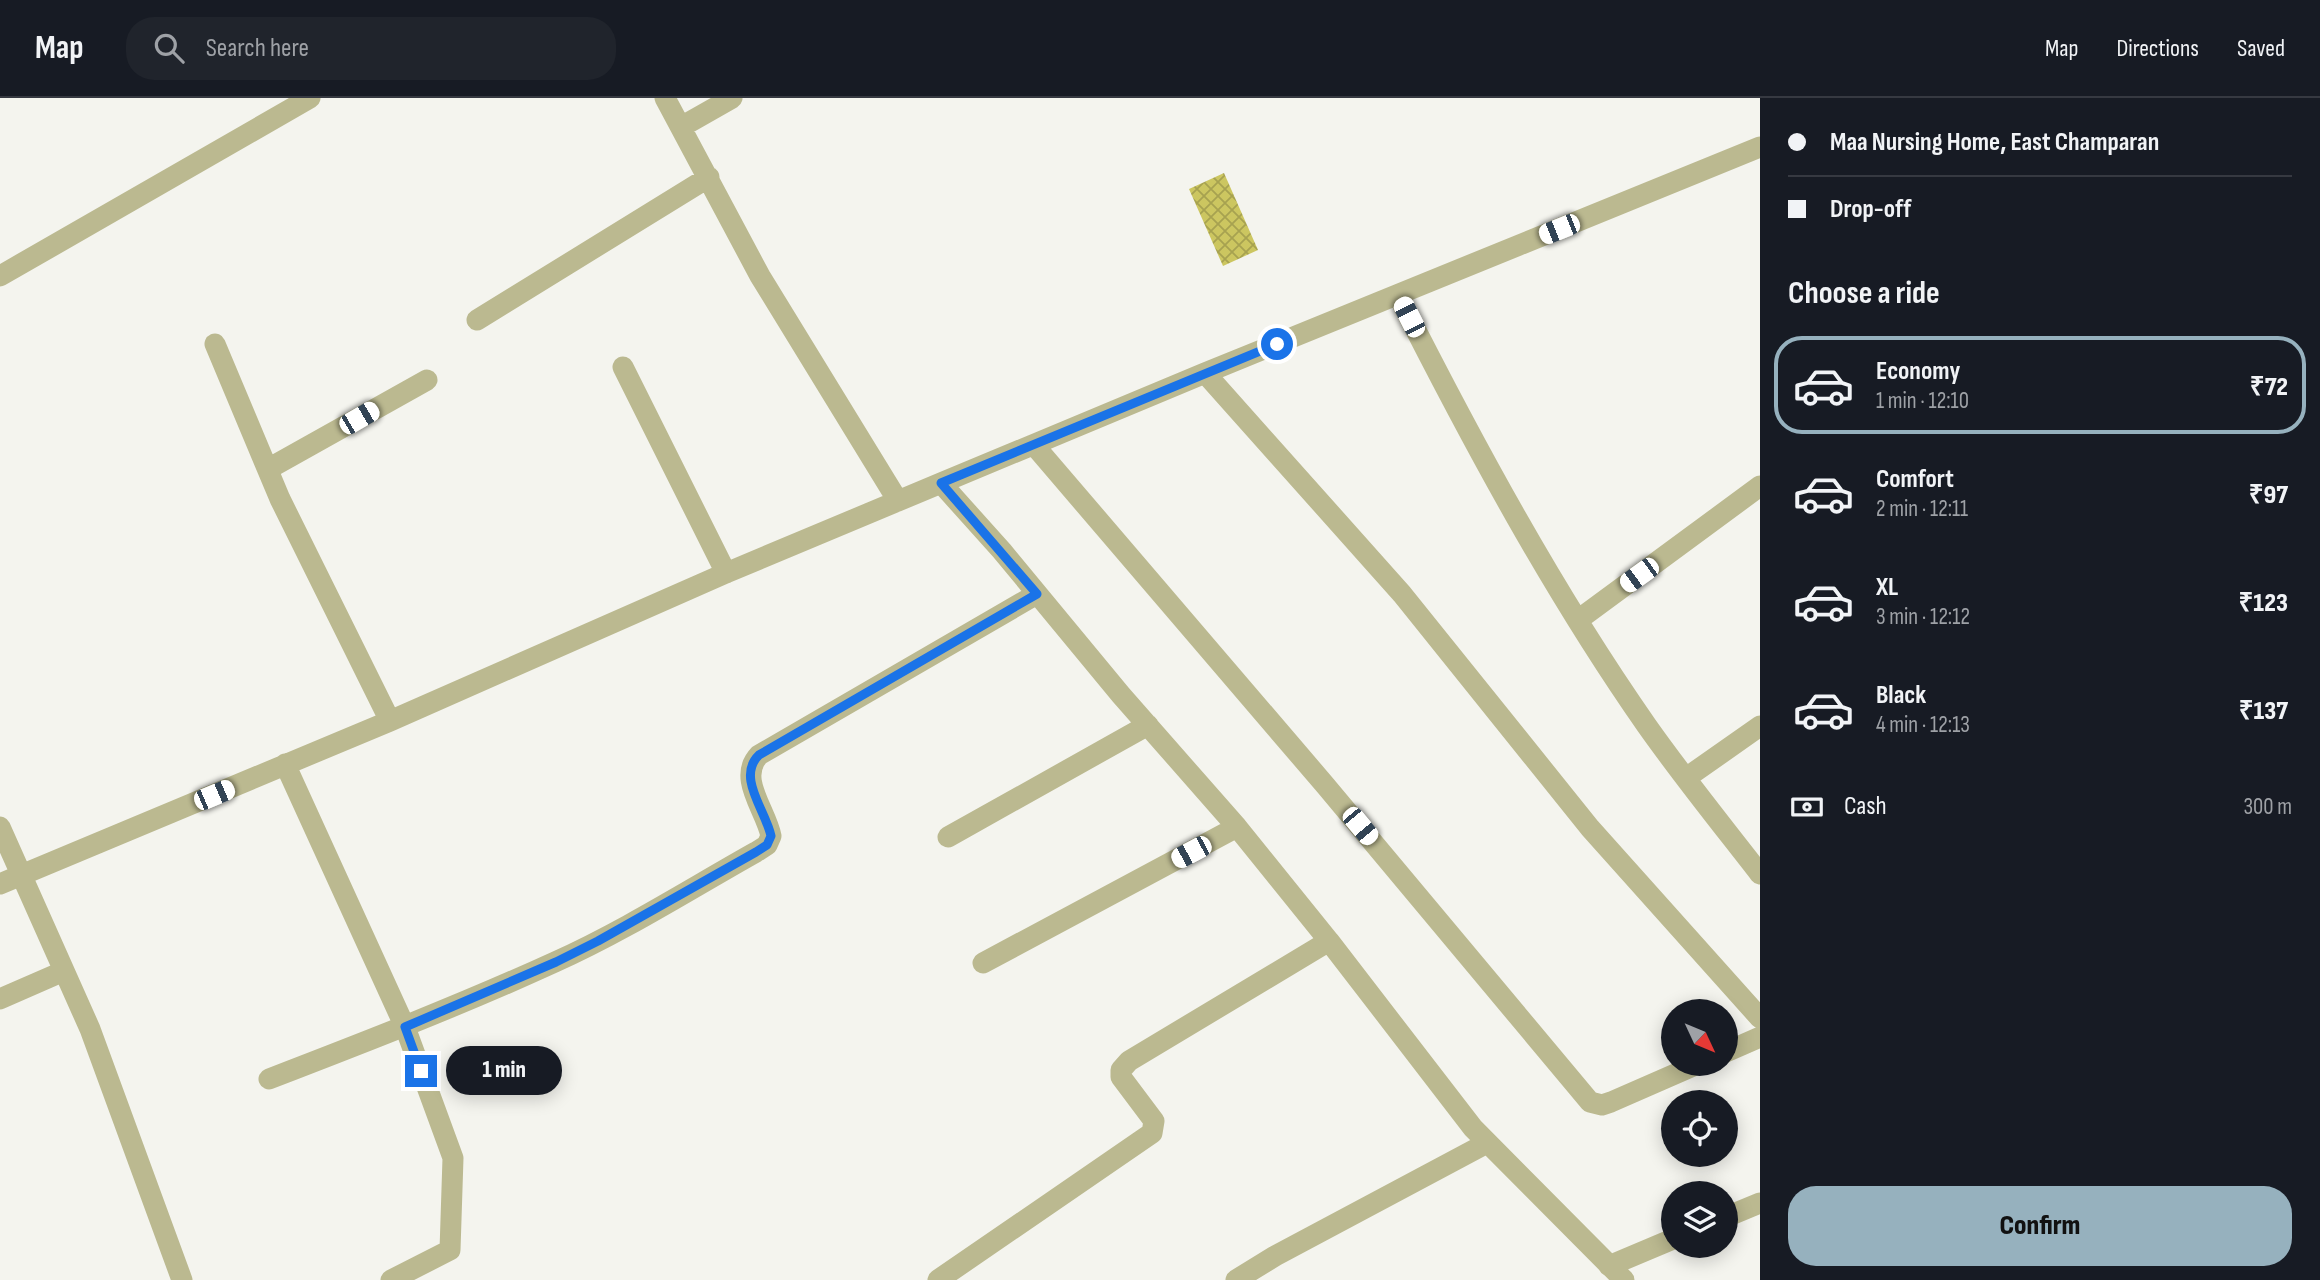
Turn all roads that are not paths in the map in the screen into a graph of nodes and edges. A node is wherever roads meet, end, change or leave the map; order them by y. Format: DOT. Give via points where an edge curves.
graph roads {
  1 [pos="310,98"];
  2 [pos="665,98"];
  3 [pos="732,98"];
  4 [pos="681,127"];
  5 [pos="1760,148"];
  6 [pos="709,177"];
  7 [pos="0,276"];
  8 [pos="1398,295"];
  9 [pos="477,320"];
  10 [pos="215,344"];
  11 [pos="623,367"];
  12 [pos="1205,373"];
  13 [pos="427,380"];
  14 [pos="1034,445"];
  15 [pos="268,469"];
  16 [pos="941,483"];
  17 [pos="1760,486"];
  18 [pos="898,501"];
  19 [pos="726,573"];
  20 [pos="1037,594"];
  21 [pos="1578,620"];
  22 [pos="390,721"];
  23 [pos="1148,725"];
  24 [pos="1760,726"];
  25 [pos="285,765"];
  26 [pos="1686,778"];
  27 [pos="0,827"];
  28 [pos="1237,827"];
  29 [pos="948,837"];
  30 [pos="1751,845"];
  31 [pos="1760,874"];
  32 [pos="23,875"];
  33 [pos="0,884"];
  34 [pos="1329,941"];
  35 [pos="983,962"];
  36 [pos="64,971"];
  37 [pos="0,999"];
  38 [pos="1760,1018"];
  39 [pos="405,1027"];
  40 [pos="1760,1037"];
  41 [pos="1738,1047"];
  42 [pos="1671,1076"];
  43 [pos="269,1079"];
  44 [pos="1487,1143"];
  45 [pos="1760,1203"];
  46 [pos="1738,1212"];
  47 [pos="1661,1246"];
  48 [pos="1616,1273"];
  49 [pos="182,1280"];
  50 [pos="391,1280"];
  51 [pos="938,1280"];
  52 [pos="1236,1280"];
  1 -- 7 [label="street"];
  2 -- 4 [label="street"];
  3 -- 4 [label="street"];
  4 -- 6 [label="street"];
  5 -- 8 [label="street"];
  6 -- 9 [label="street"];
  6 -- 18 [label="street" via="760,276"];
  8 -- 12 [label="street"];
  8 -- 21 [label="street" via="1466,428"];
  10 -- 15 [label="street"];
  11 -- 19 [label="street"];
  12 -- 14 [label="street"];
  12 -- 38 [label="street" via="1402,594 1590,828"];
  13 -- 15 [label="street"];
  14 -- 16 [label="street"];
  14 -- 42 [label="street" via="1590,1101 1602,1105"];
  15 -- 22 [label="street"];
  16 -- 18 [label="street"];
  16 -- 20 [label="street"];
  17 -- 21 [label="street"];
  18 -- 19 [label="street"];
  19 -- 22 [label="street"];
  20 -- 23 [label="street"];
  20 -- 39 [label="street" via="753,760 749,775 771,836 767,845 587,946"];
  21 -- 26 [label="street"];
  22 -- 25 [label="street"];
  23 -- 28 [label="street"];
  23 -- 29 [label="street"];
  24 -- 26 [label="street"];
  25 -- 32 [label="street"];
  25 -- 39 [label="street"];
  26 -- 30 [label="street"];
  27 -- 32 [label="street"];
  28 -- 34 [label="street"];
  28 -- 35 [label="street"];
  30 -- 31 [label="street"];
  32 -- 33 [label="street"];
  32 -- 36 [label="street"];
  34 -- 44 [label="street"];
  34 -- 51 [label="street" via="1129,1061 1121,1077 1154,1121 1152,1133"];
  36 -- 37 [label="street"];
  36 -- 49 [label="street" via="90,1029"];
  39 -- 43 [label="street"];
  39 -- 50 [label="street" via="453,1158 450,1251"];
  40 -- 41 [label="street"];
  44 -- 48 [label="street"];
  44 -- 52 [label="street"];
  45 -- 46 [label="street"];
  47 -- 48 [label="street"];
}
